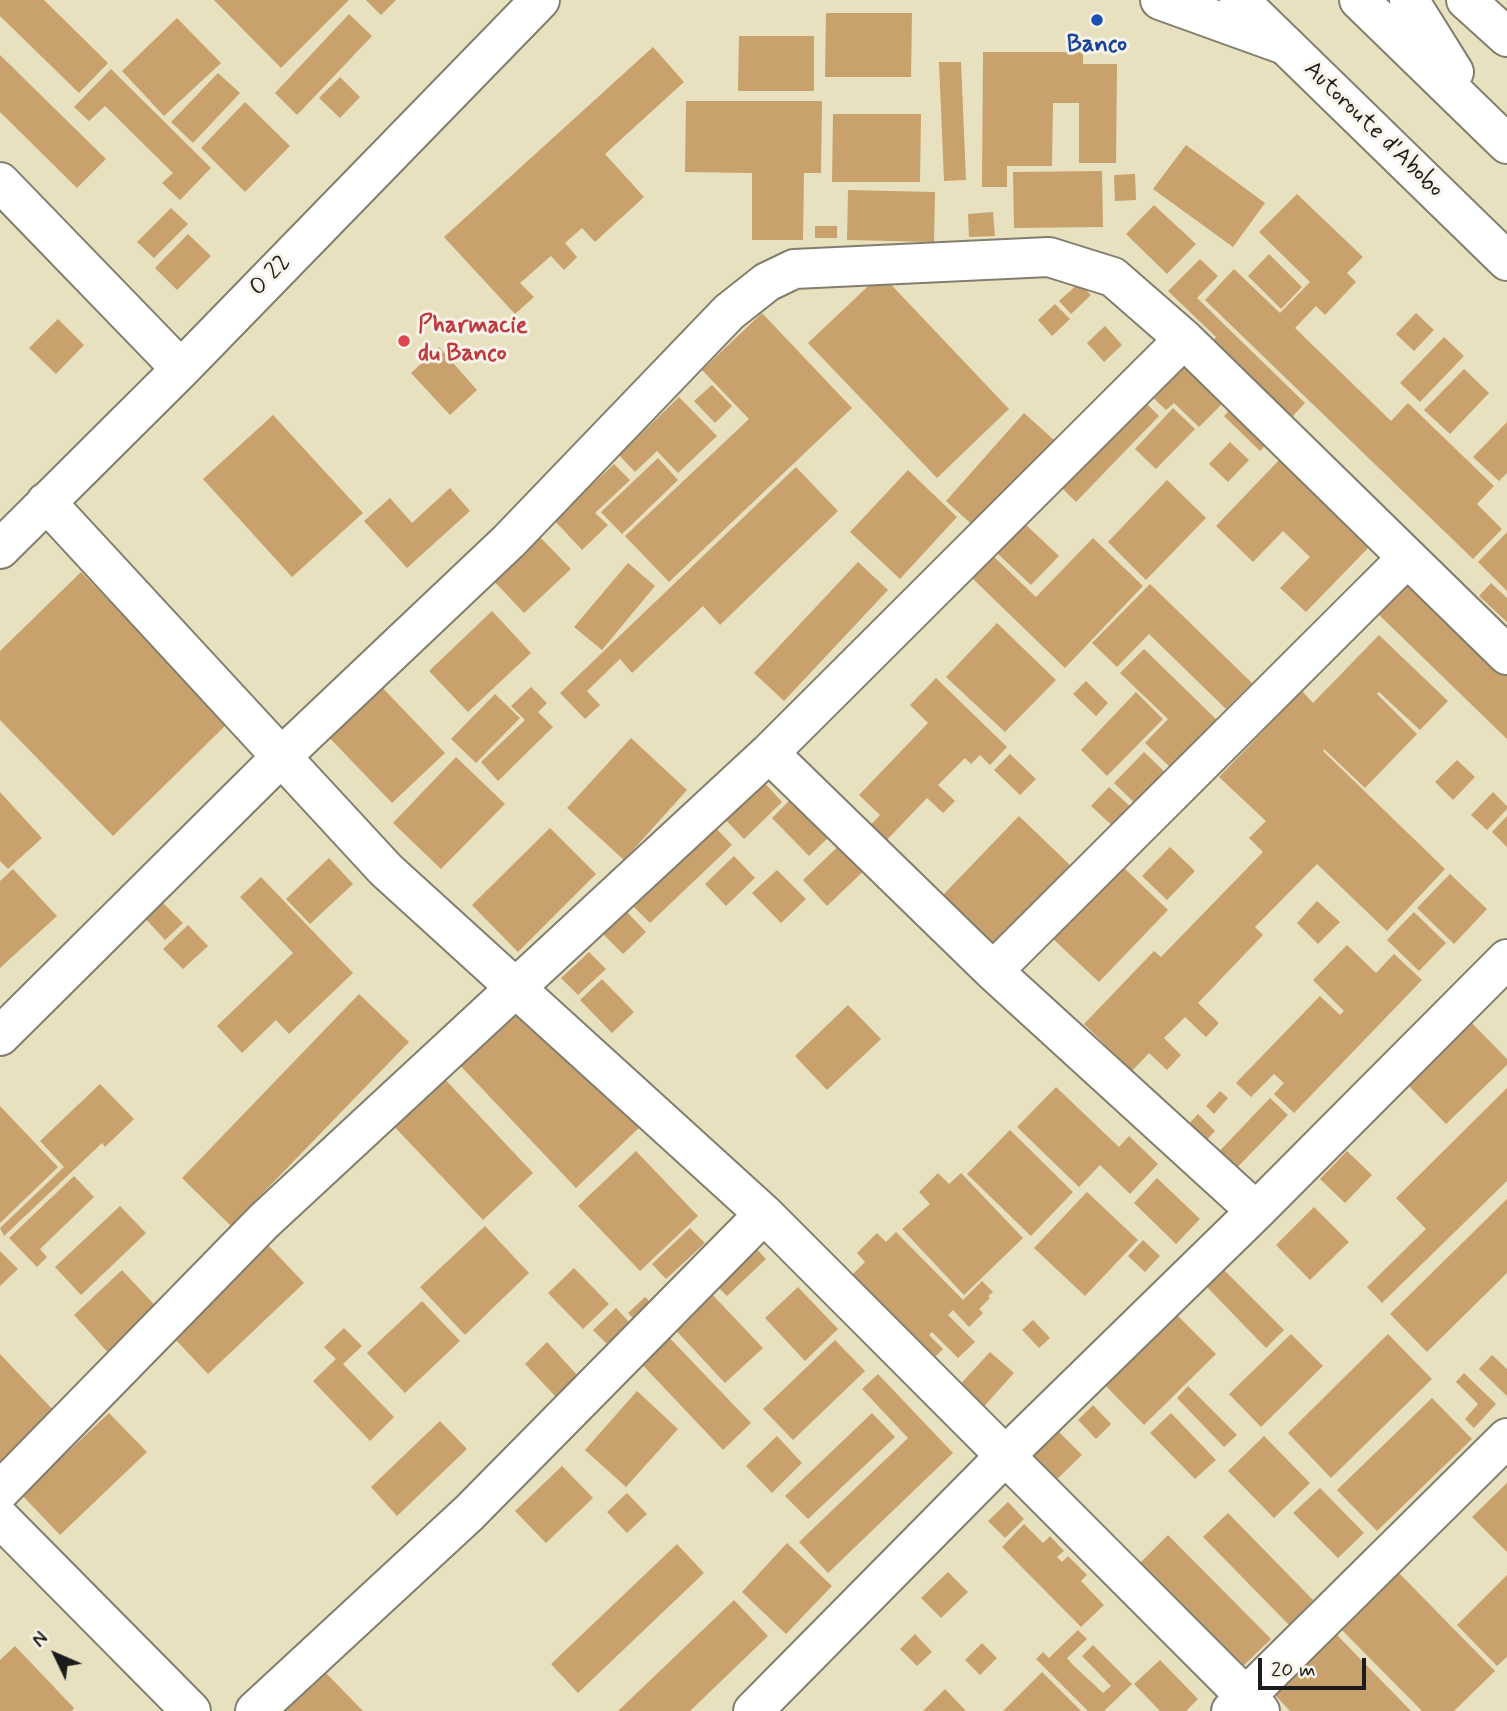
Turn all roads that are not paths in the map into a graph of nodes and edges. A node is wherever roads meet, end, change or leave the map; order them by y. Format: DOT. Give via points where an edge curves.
graph roads {
  1 [pos="540,0"];
  2 [pos="1160,0"];
  3 [pos="1239,0"];
  4 [pos="1359,0"];
  5 [pos="1409,0"];
  6 [pos="1466,0"];
  7 [pos="1507,37"];
  8 [pos="1285,45"];
  9 [pos="1497,134"];
  10 [pos="0,182"];
  11 [pos="1507,261"];
  12 [pos="1184,339"];
  13 [pos="181,369"];
  14 [pos="46,502"];
  15 [pos="0,550"];
  16 [pos="1407,558"];
  17 [pos="1507,655"];
  18 [pos="769,753"];
  19 [pos="281,757"];
  20 [pos="1507,959"];
  21 [pos="993,971"];
  22 [pos="516,985"];
  23 [pos="0,1036"];
  24 [pos="1256,1211"];
  25 [pos="764,1214"];
  26 [pos="1507,1438"];
  27 [pos="1006,1455"];
  28 [pos="0,1491"];
  29 [pos="0,1518"];
  30 [pos="1245,1706"];
  31 [pos="191,1711"];
  32 [pos="255,1711"];
  33 [pos="753,1711"];
  1 -- 13 [label="street, O 22"];
  2 -- 8 [label="street"];
  3 -- 8 [label="street, Autoroute d'Abobo"];
  4 -- 9 [label="street"];
  5 -- 9 [label="street"];
  6 -- 7 [label="street"];
  8 -- 11 [label="street, Autoroute d'Abobo"];
  10 -- 13 [label="street"];
  12 -- 16 [label="street"];
  12 -- 18 [label="street"];
  12 -- 19 [label="street" via="1113,277 1049,257 794,269 767,282 729,312 509,541"];
  13 -- 14 [label="street, O 22"];
  14 -- 15 [label="street, O 22"];
  14 -- 19 [label="street"];
  16 -- 17 [label="street"];
  16 -- 21 [label="street"];
  18 -- 21 [label="street"];
  18 -- 22 [label="street"];
  19 -- 22 [label="street" via="386,870"];
  19 -- 23 [label="street"];
  20 -- 24 [label="street"];
  21 -- 24 [label="street"];
  22 -- 25 [label="street"];
  22 -- 28 [label="street" via="264,1221"];
  24 -- 27 [label="street"];
  25 -- 27 [label="street"];
  25 -- 32 [label="street" via="469,1513"];
  26 -- 30 [label="street"];
  27 -- 30 [label="street"];
  27 -- 33 [label="street"];
  29 -- 31 [label="street"];
}
